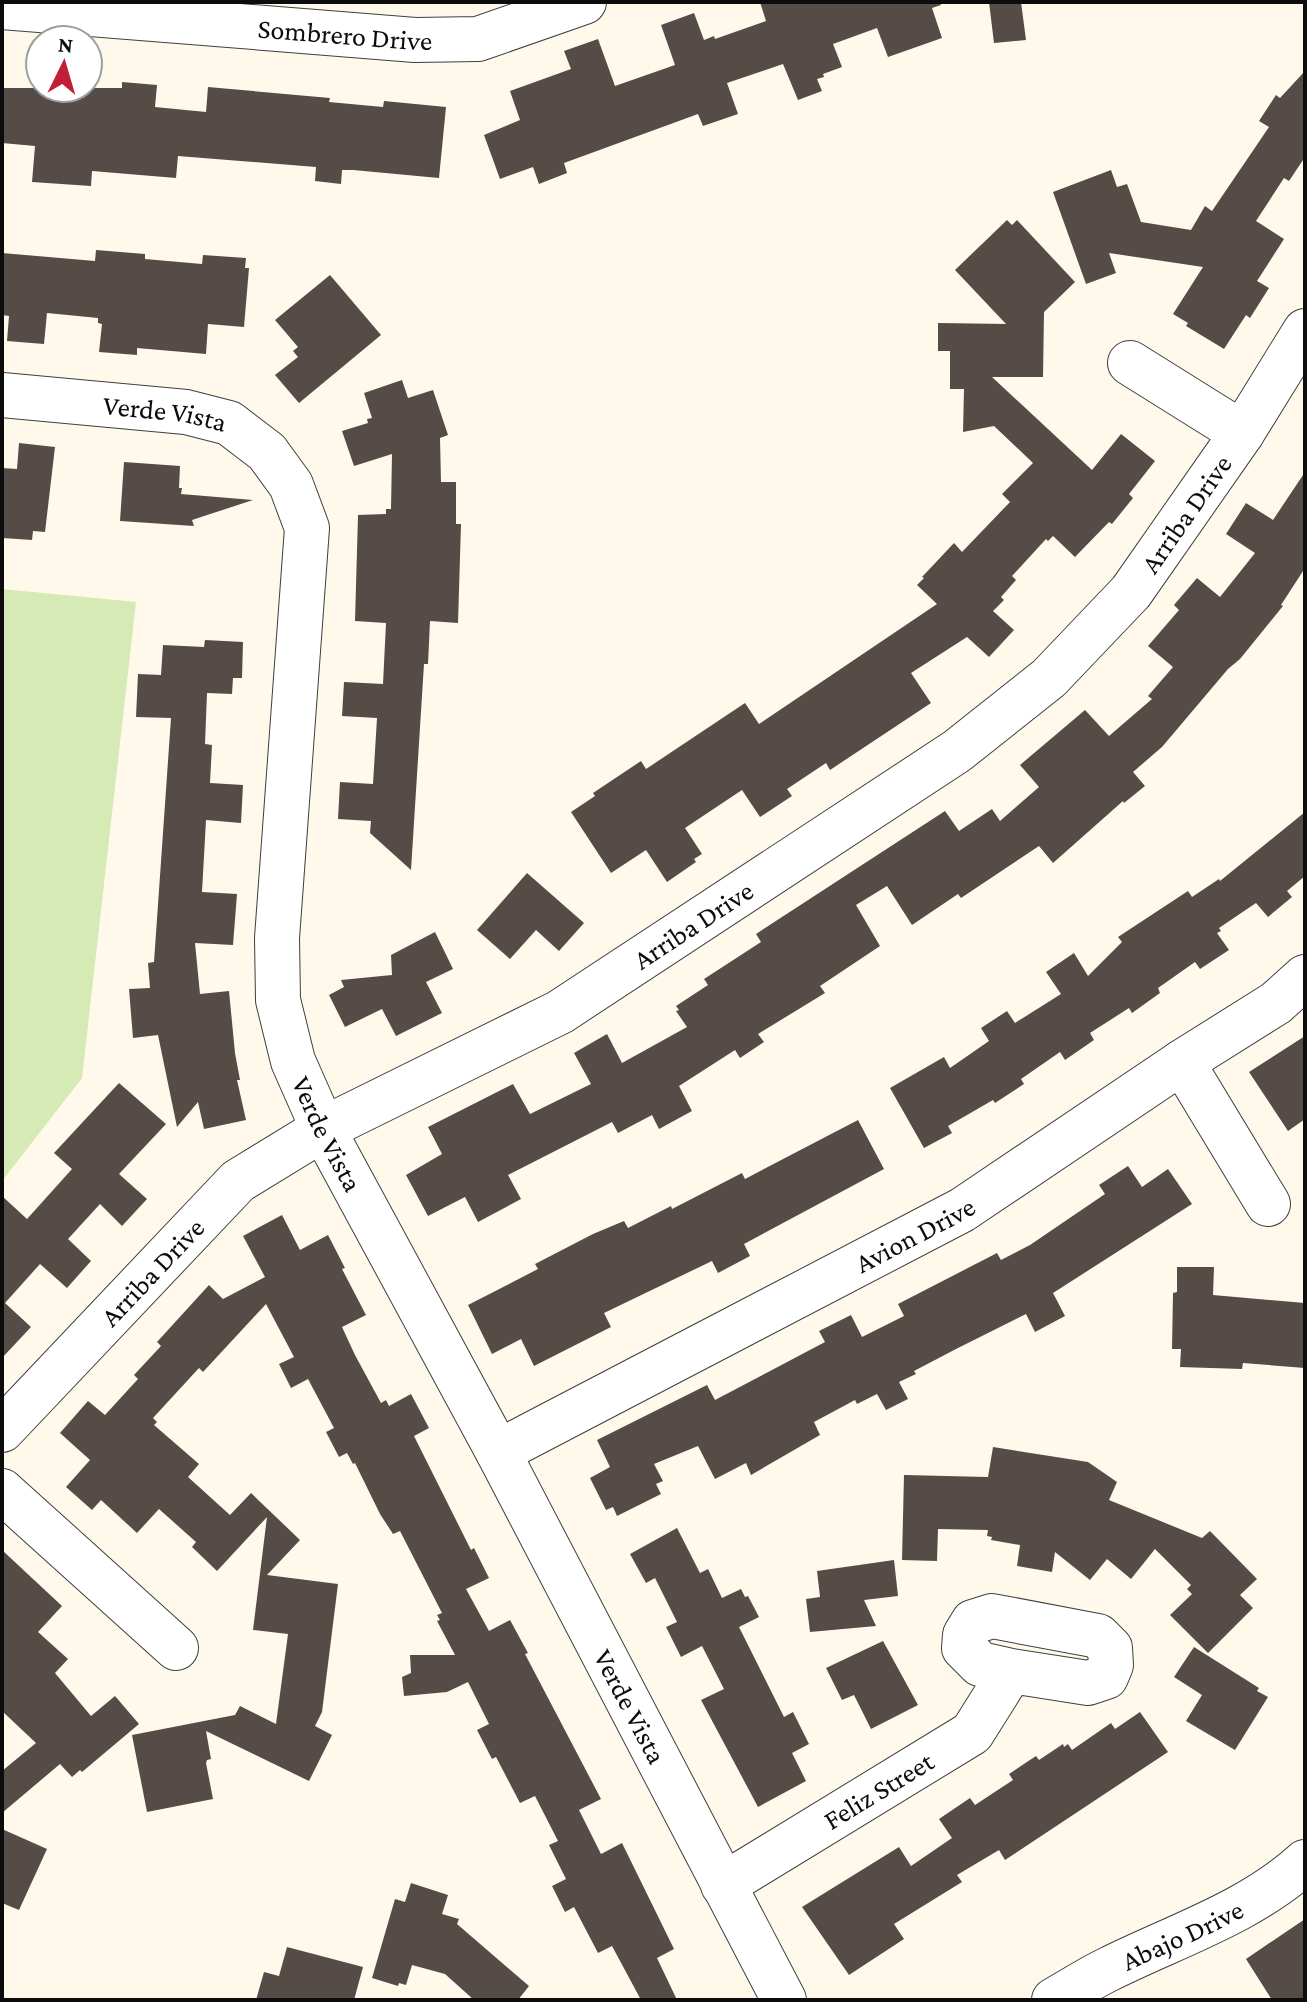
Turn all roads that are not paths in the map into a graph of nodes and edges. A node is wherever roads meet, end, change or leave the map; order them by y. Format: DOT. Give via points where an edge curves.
graph roads {
  1 [pos="584,2"];
  2 [pos="2,7"];
  3 [pos="1305,331"];
  4 [pos="1130,363"];
  5 [pos="2,395"];
  6 [pos="1242,433"];
  7 [pos="1305,977"];
  8 [pos="1182,1062"];
  9 [pos="323,1129"];
  10 [pos="1268,1204"];
  11 [pos="2,1430"];
  12 [pos="498,1452"];
  13 [pos="2,1491"];
  14 [pos="176,1648"];
  15 [pos="1011,1671"];
  16 [pos="1305,1862"];
  17 [pos="723,1885"];
  18 [pos="784,2000"];
  19 [pos="1054,2000"];
  1 -- 2 [label="street, Sombrero Drive" via="478,39 415,40"];
  3 -- 6 [label="street, Arriba Drive"];
  4 -- 6 [label="street"];
  5 -- 9 [label="street, Verde Vista" via="186,412 229,423 267,452 291,485 307,528 277,938 278,1000 293,1061"];
  6 -- 9 [label="street, Arriba Drive" via="1131,592 1049,678 957,751 560,1012"];
  7 -- 8 [label="street, Avion Drive" via="1276,1003"];
  8 -- 10 [label="street"];
  8 -- 12 [label="street, Avion Drive" via="962,1210"];
  9 -- 11 [label="street, Arriba Drive" via="238,1181"];
  9 -- 12 [label="street, Verde Vista"];
  12 -- 17 [label="street, Verde Vista"];
  13 -- 14 [label="street"];
  15 -- 17 [label="street, Feliz Street" via="972,1733"];
  16 -- 19 [label="street, Abajo Drive" via="1228,1915"];
  17 -- 18 [label="street, Verde Vista"];
}
